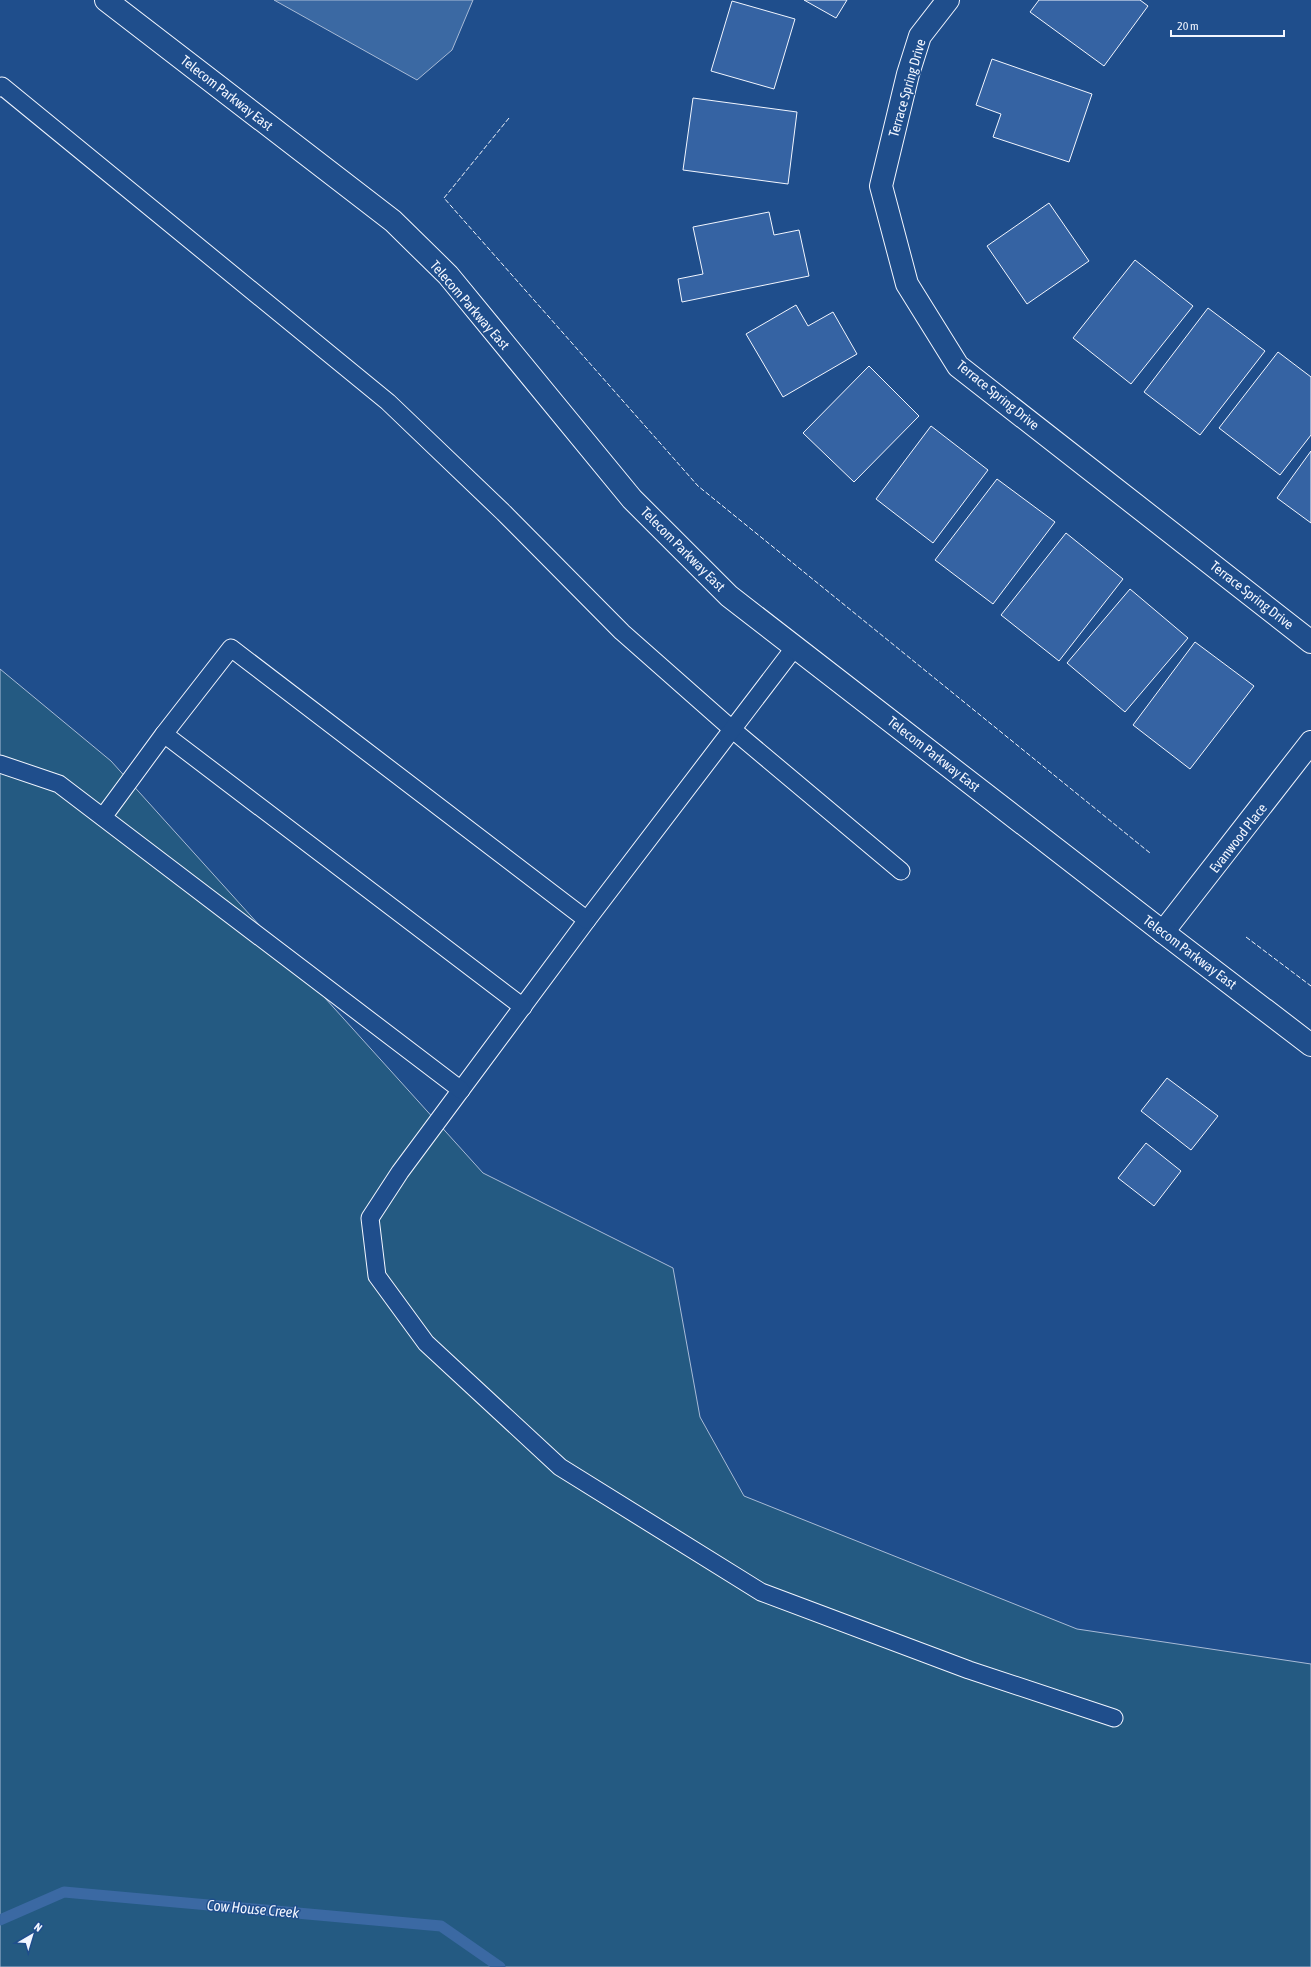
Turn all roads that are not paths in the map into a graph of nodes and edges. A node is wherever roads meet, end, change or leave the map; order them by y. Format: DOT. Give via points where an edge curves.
graph roads {
  1 [pos="106,0"];
  2 [pos="948,0"];
  3 [pos="0,88"];
  4 [pos="1311,642"];
  5 [pos="795,647"];
  6 [pos="733,730"];
  7 [pos="164,734"];
  8 [pos="1311,742"];
  9 [pos="0,764"];
  10 [pos="103,817"];
  11 [pos="901,871"];
  12 [pos="587,920"];
  13 [pos="1163,932"];
  14 [pos="523,1007"];
  15 [pos="1311,1045"];
  16 [pos="461,1090"];
  17 [pos="1114,1718"];
  1 -- 5 [label="street, Telecom Parkway East" via="393,221 448,275 632,499 729,596"];
  2 -- 4 [label="street, Terrace Spring Drive" via="920,36 908,74 881,186 907,284 958,366"];
  3 -- 6 [label="lane" via="2,86 388,402 504,513 622,632"];
  5 -- 6 [label="lane"];
  5 -- 13 [label="street, Telecom Parkway East"];
  6 -- 11 [label="lane"];
  6 -- 12 [label="lane"];
  7 -- 10 [label="lane"];
  7 -- 12 [label="lane" via="231,648"];
  7 -- 14 [label="lane"];
  8 -- 13 [label="street, Evanwood Place"];
  9 -- 10 [label="lane" via="59,784"];
  10 -- 16 [label="lane"];
  12 -- 14 [label="lane"];
  13 -- 15 [label="street, Telecom Parkway East"];
  14 -- 16 [label="lane"];
  16 -- 17 [label="lane" via="400,1172 370,1218 378,1276 426,1343 560,1467 761,1592 969,1670"];
}
